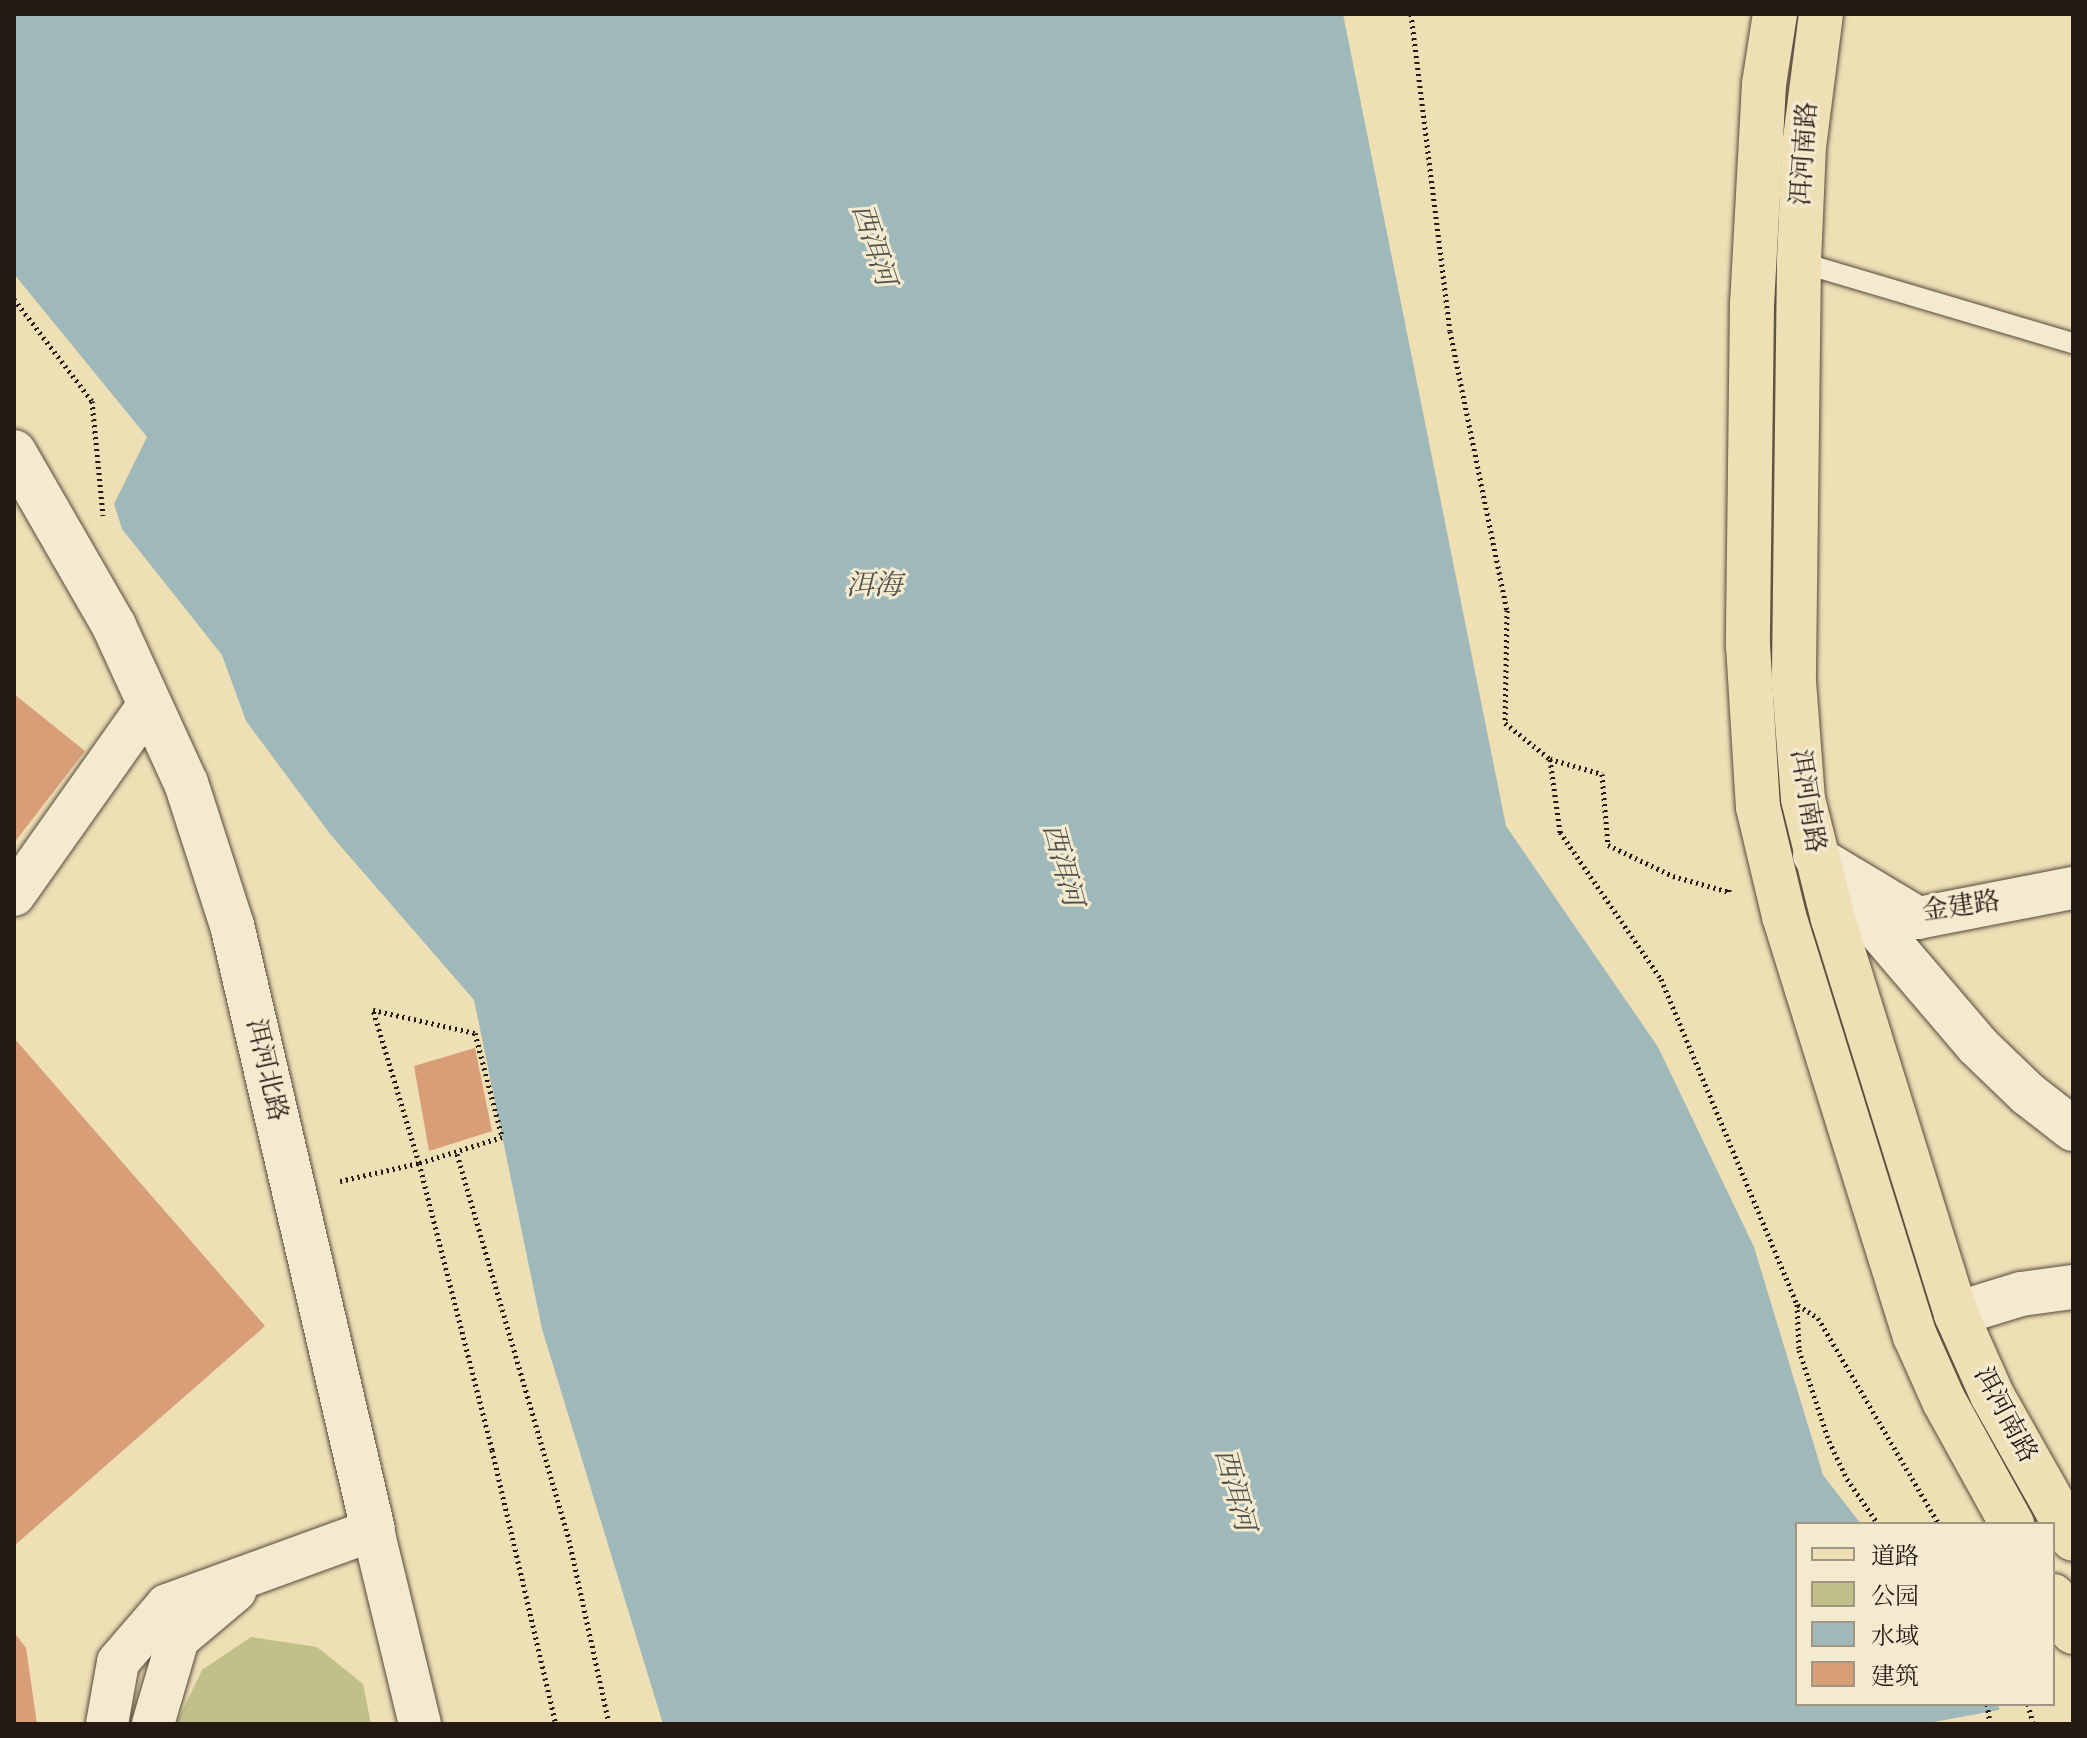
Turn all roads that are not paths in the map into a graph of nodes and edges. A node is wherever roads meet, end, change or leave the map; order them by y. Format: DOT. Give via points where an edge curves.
graph roads {
  1 [pos="1775,14"];
  2 [pos="1821,14"];
  3 [pos="1799,262"];
  4 [pos="2073,343"];
  5 [pos="14,452"];
  6 [pos="150,703"];
  7 [pos="1815,855"];
  8 [pos="2073,888"];
  9 [pos="14,895"];
  10 [pos="2073,1129"];
  11 [pos="2073,1287"];
  12 [pos="1956,1314"];
  13 [pos="1915,1336"];
  14 [pos="2011,1522"];
  15 [pos="373,1530"];
  16 [pos="2073,1539"];
  17 [pos="264,1567"];
  18 [pos="2055,1600"];
  19 [pos="2073,1632"];
  20 [pos="107,1724"];
  21 [pos="153,1724"];
  22 [pos="420,1724"];
  1 -- 13 [label="main road, 洱河南路" via="1764,84 1754,232 1748,645 1754,779 1784,916"];
  2 -- 3 [label="main road, 洱河南路" via="1804,146"];
  3 -- 4 [label="lane"];
  3 -- 7 [label="main road, 洱河南路" via="1794,682 1799,773"];
  5 -- 6 [label="street, 洱河北路" via="114,626"];
  6 -- 9 [label="street"];
  6 -- 15 [label="street, 洱河北路" via="186,783 232,925"];
  7 -- 8 [label="street, 金建路" via="1918,918"];
  7 -- 10 [label="street" via="1977,1045"];
  7 -- 12 [label="main road, 洱河南路"];
  11 -- 12 [label="street" via="2012,1296"];
  12 -- 13 [label="main road"];
  12 -- 16 [label="main road, 洱河南路" via="1992,1395"];
  13 -- 14 [label="main road, 洱河南路" via="1944,1401"];
  15 -- 17 [label="street"];
  15 -- 22 [label="street, 洱河北路"];
  17 -- 20 [label="street" via="167,1605 118,1662"];
  17 -- 21 [label="street" via="178,1639"];
  18 -- 19 [label="main road"];
}
